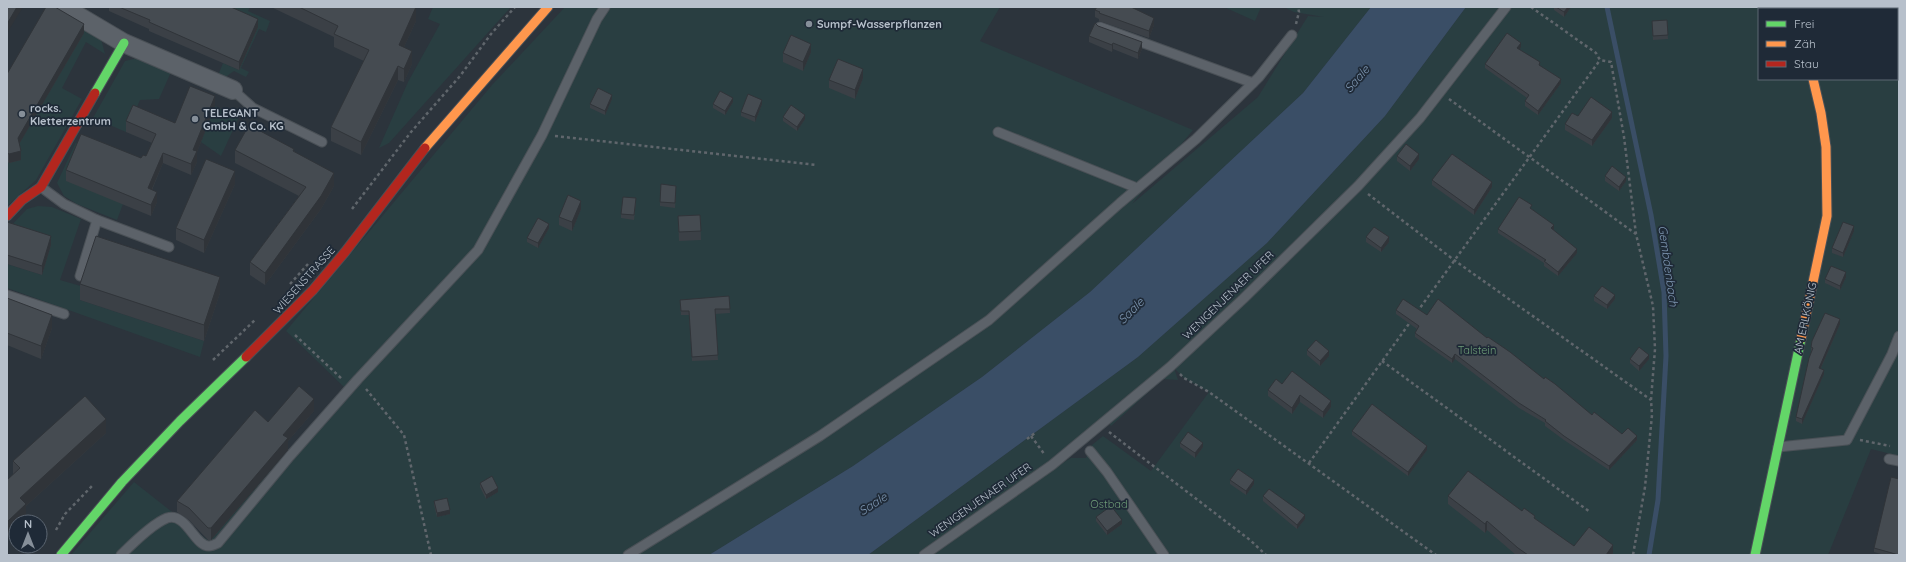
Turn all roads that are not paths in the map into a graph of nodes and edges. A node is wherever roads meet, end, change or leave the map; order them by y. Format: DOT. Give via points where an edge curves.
graph roads {
  1 [pos="63,7"];
  2 [pos="548,7"];
  3 [pos="605,7"];
  4 [pos="1506,7"];
  5 [pos="1100,27"];
  6 [pos="1292,35"];
  7 [pos="124,43"];
  8 [pos="1813,80"];
  9 [pos="1253,83"];
  10 [pos="233,90"];
  11 [pos="998,132"];
  12 [pos="322,142"];
  13 [pos="42,187"];
  14 [pos="1137,188"];
  15 [pos="7,216"];
  16 [pos="97,220"];
  17 [pos="169,247"];
  18 [pos="80,276"];
  19 [pos="7,295"];
  20 [pos="64,314"];
  21 [pos="1899,336"];
  22 [pos="1777,447"];
  23 [pos="1090,451"];
  24 [pos="1888,459"];
  25 [pos="1899,462"];
  26 [pos="61,555"];
  27 [pos="121,555"];
  28 [pos="628,555"];
  29 [pos="924,555"];
  30 [pos="1164,555"];
  31 [pos="1755,555"];
  1 -- 7 [label="street"];
  2 -- 26 [label="street, WIESENSTRASSE" via="428,144 345,252 281,323 180,421 122,482"];
  3 -- 27 [label="lane" via="596,19 542,135 478,250 350,388 218,543 210,546 202,543 189,527 176,518 167,518 143,534"];
  4 -- 29 [label="lane, WENIGENJENAER UFER" via="1420,118 1358,186 1243,299 1170,367 1052,465"];
  5 -- 9 [label="lane"];
  6 -- 9 [label="lane"];
  7 -- 10 [label="street"];
  7 -- 13 [label="street"];
  8 -- 22 [label="street, AM ERLKÖNIG" via="1824,122 1828,166 1827,216"];
  9 -- 14 [label="lane" via="1196,139"];
  10 -- 12 [label="lane" via="253,108"];
  11 -- 14 [label="lane"];
  13 -- 15 [label="street" via="22,200"];
  13 -- 16 [label="lane" via="64,204"];
  14 -- 28 [label="lane" via="989,320 820,436"];
  16 -- 17 [label="lane"];
  16 -- 18 [label="lane"];
  19 -- 20 [label="lane"];
  21 -- 22 [label="lane" via="1847,440"];
  22 -- 31 [label="street, AM ERLKÖNIG"];
  23 -- 30 [label="lane"];
  24 -- 25 [label="lane"];
}
